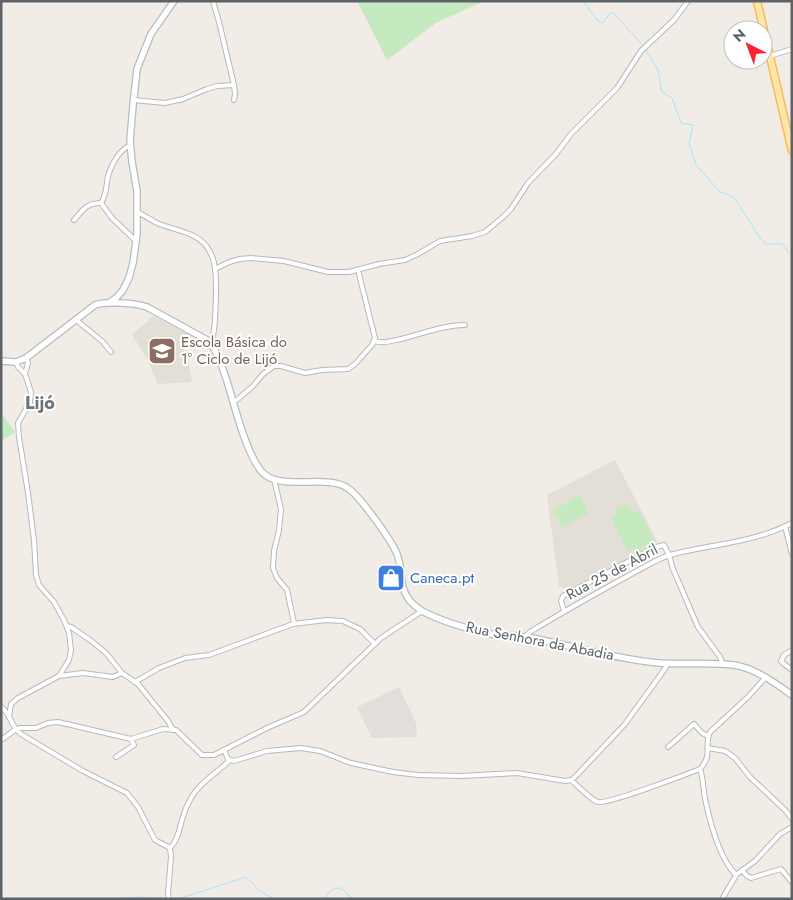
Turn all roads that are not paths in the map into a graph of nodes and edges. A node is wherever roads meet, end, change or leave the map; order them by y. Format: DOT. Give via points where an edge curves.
graph roads {
  1 [pos="174,1"];
  2 [pos="213,1"];
  3 [pos="688,1"];
  4 [pos="757,1"];
  5 [pos="761,20"];
  6 [pos="792,49"];
  7 [pos="773,55"];
  8 [pos="773,69"];
  9 [pos="234,85"];
  10 [pos="133,100"];
  11 [pos="234,100"];
  12 [pos="130,145"];
  13 [pos="792,150"];
  14 [pos="100,203"];
  15 [pos="137,212"];
  16 [pos="74,220"];
  17 [pos="136,241"];
  18 [pos="214,269"];
  19 [pos="358,270"];
  20 [pos="110,302"];
  21 [pos="75,319"];
  22 [pos="465,325"];
  23 [pos="374,341"];
  24 [pos="211,344"];
  25 [pos="111,352"];
  26 [pos="26,358"];
  27 [pos="1,361"];
  28 [pos="16,362"];
  29 [pos="25,374"];
  30 [pos="233,402"];
  31 [pos="274,479"];
  32 [pos="792,523"];
  33 [pos="785,526"];
  34 [pos="792,554"];
  35 [pos="669,555"];
  36 [pos="422,611"];
  37 [pos="564,611"];
  38 [pos="294,623"];
  39 [pos="67,626"];
  40 [pos="526,636"];
  41 [pos="375,644"];
  42 [pos="792,650"];
  43 [pos="667,663"];
  44 [pos="723,664"];
  45 [pos="792,670"];
  46 [pos="122,673"];
  47 [pos="59,676"];
  48 [pos="765,678"];
  49 [pos="135,682"];
  50 [pos="792,695"];
  51 [pos="12,704"];
  52 [pos="1,706"];
  53 [pos="9,717"];
  54 [pos="15,730"];
  55 [pos="173,730"];
  56 [pos="708,736"];
  57 [pos="131,739"];
  58 [pos="1,740"];
  59 [pos="668,747"];
  60 [pos="708,748"];
  61 [pos="224,750"];
  62 [pos="116,757"];
  63 [pos="230,760"];
  64 [pos="700,768"];
  65 [pos="571,780"];
  66 [pos="792,819"];
  67 [pos="792,827"];
  68 [pos="170,848"];
  69 [pos="742,870"];
  70 [pos="736,875"];
  71 [pos="791,881"];
  72 [pos="169,899"];
  73 [pos="722,899"];
  1 -- 10 [label="main road" via="152,34 137,70"];
  2 -- 9 [label="street"];
  3 -- 19 [label="street" via="674,20 642,51 617,88 528,182 511,209 495,225 472,236 440,241 405,260"];
  4 -- 5 [label="main road"];
  6 -- 7 [label="street"];
  8 -- 13 [label="main road"];
  9 -- 10 [label="street" via="217,86 165,103"];
  9 -- 11 [label="street"];
  10 -- 12 [label="main road"];
  12 -- 14 [label="street" via="116,157"];
  12 -- 15 [label="main road"];
  14 -- 16 [label="street" via="87,205"];
  14 -- 17 [label="street"];
  15 -- 17 [label="main road"];
  15 -- 18 [label="street" via="203,243 211,252"];
  17 -- 20 [label="main road" via="129,278 123,290"];
  18 -- 19 [label="street" via="240,258 251,258 284,261 328,272"];
  18 -- 24 [label="street" via="215,324"];
  19 -- 23 [label="street"];
  20 -- 21 [label="main road" via="95,305"];
  20 -- 24 [label="main road" via="147,307"];
  21 -- 25 [label="street"];
  21 -- 26 [label="main road"];
  22 -- 23 [label="street" via="390,342"];
  23 -- 30 [label="street" via="348,369 305,373 274,366"];
  24 -- 30 [label="main road" via="221,363"];
  26 -- 28 [label="main road"];
  26 -- 29 [label="street"];
  27 -- 28 [label="main road"];
  28 -- 29 [label="street"];
  29 -- 39 [label="street" via="31,392 30,402 18,423 36,575 39,585 54,602"];
  30 -- 31 [label="main road" via="254,459 268,477"];
  31 -- 36 [label="main road, Rua Senhora da Abadia" via="330,483 352,492 391,543 398,560 403,590 415,607"];
  31 -- 38 [label="street" via="281,509 273,568 287,590"];
  32 -- 33 [label="street, Rua 25 de Abril"];
  33 -- 34 [label="street"];
  33 -- 35 [label="street, Rua 25 de Abril" via="762,536"];
  35 -- 37 [label="street, Rua 25 de Abril"];
  35 -- 37 [label="street, Rua 25 de Abril" via="664,545 656,547 563,596"];
  35 -- 44 [label="street" via="698,628"];
  36 -- 40 [label="main road, Rua Senhora da Abadia" via="490,634"];
  36 -- 41 [label="street"];
  37 -- 40 [label="street, Rua 25 de Abril"];
  38 -- 41 [label="street" via="343,621 360,629"];
  38 -- 49 [label="street" via="209,655 185,658"];
  39 -- 46 [label="street" via="101,649"];
  39 -- 47 [label="street" via="71,650"];
  40 -- 43 [label="main road, Rua Senhora da Abadia" via="616,656"];
  41 -- 61 [label="street" via="304,712"];
  42 -- 45 [label="street" via="781,661"];
  43 -- 44 [label="main road, Rua Senhora da Abadia"];
  43 -- 65 [label="street" via="625,724"];
  44 -- 48 [label="main road, Rua Senhora da Abadia" via="751,670"];
  46 -- 47 [label="street" via="113,677 83,673"];
  46 -- 49 [label="street"];
  47 -- 51 [label="street"];
  48 -- 50 [label="main road, Rua Senhora da Abadia"];
  48 -- 56 [label="street"];
  49 -- 55 [label="street"];
  51 -- 52 [label="street"];
  51 -- 53 [label="street"];
  52 -- 53 [label="street"];
  53 -- 54 [label="street"];
  54 -- 57 [label="street" via="58,722"];
  54 -- 58 [label="street"];
  54 -- 68 [label="street" via="127,793 138,806 155,840"];
  55 -- 57 [label="street" via="163,729"];
  55 -- 61 [label="street" via="202,755 214,755"];
  56 -- 59 [label="street" via="694,724"];
  56 -- 60 [label="street"];
  57 -- 62 [label="street" via="134,745"];
  60 -- 64 [label="street" via="707,758"];
  60 -- 66 [label="street" via="725,751 735,758"];
  61 -- 63 [label="street"];
  63 -- 65 [label="street" via="301,748 393,772 418,775 517,773"];
  63 -- 68 [label="street" via="200,785 186,808"];
  64 -- 65 [label="street" via="601,803 595,802"];
  64 -- 70 [label="street" via="705,802 720,850"];
  67 -- 69 [label="street" via="780,834"];
  68 -- 72 [label="street"];
  69 -- 70 [label="street"];
  69 -- 71 [label="street" via="751,878 781,870"];
  70 -- 73 [label="street"];
}
